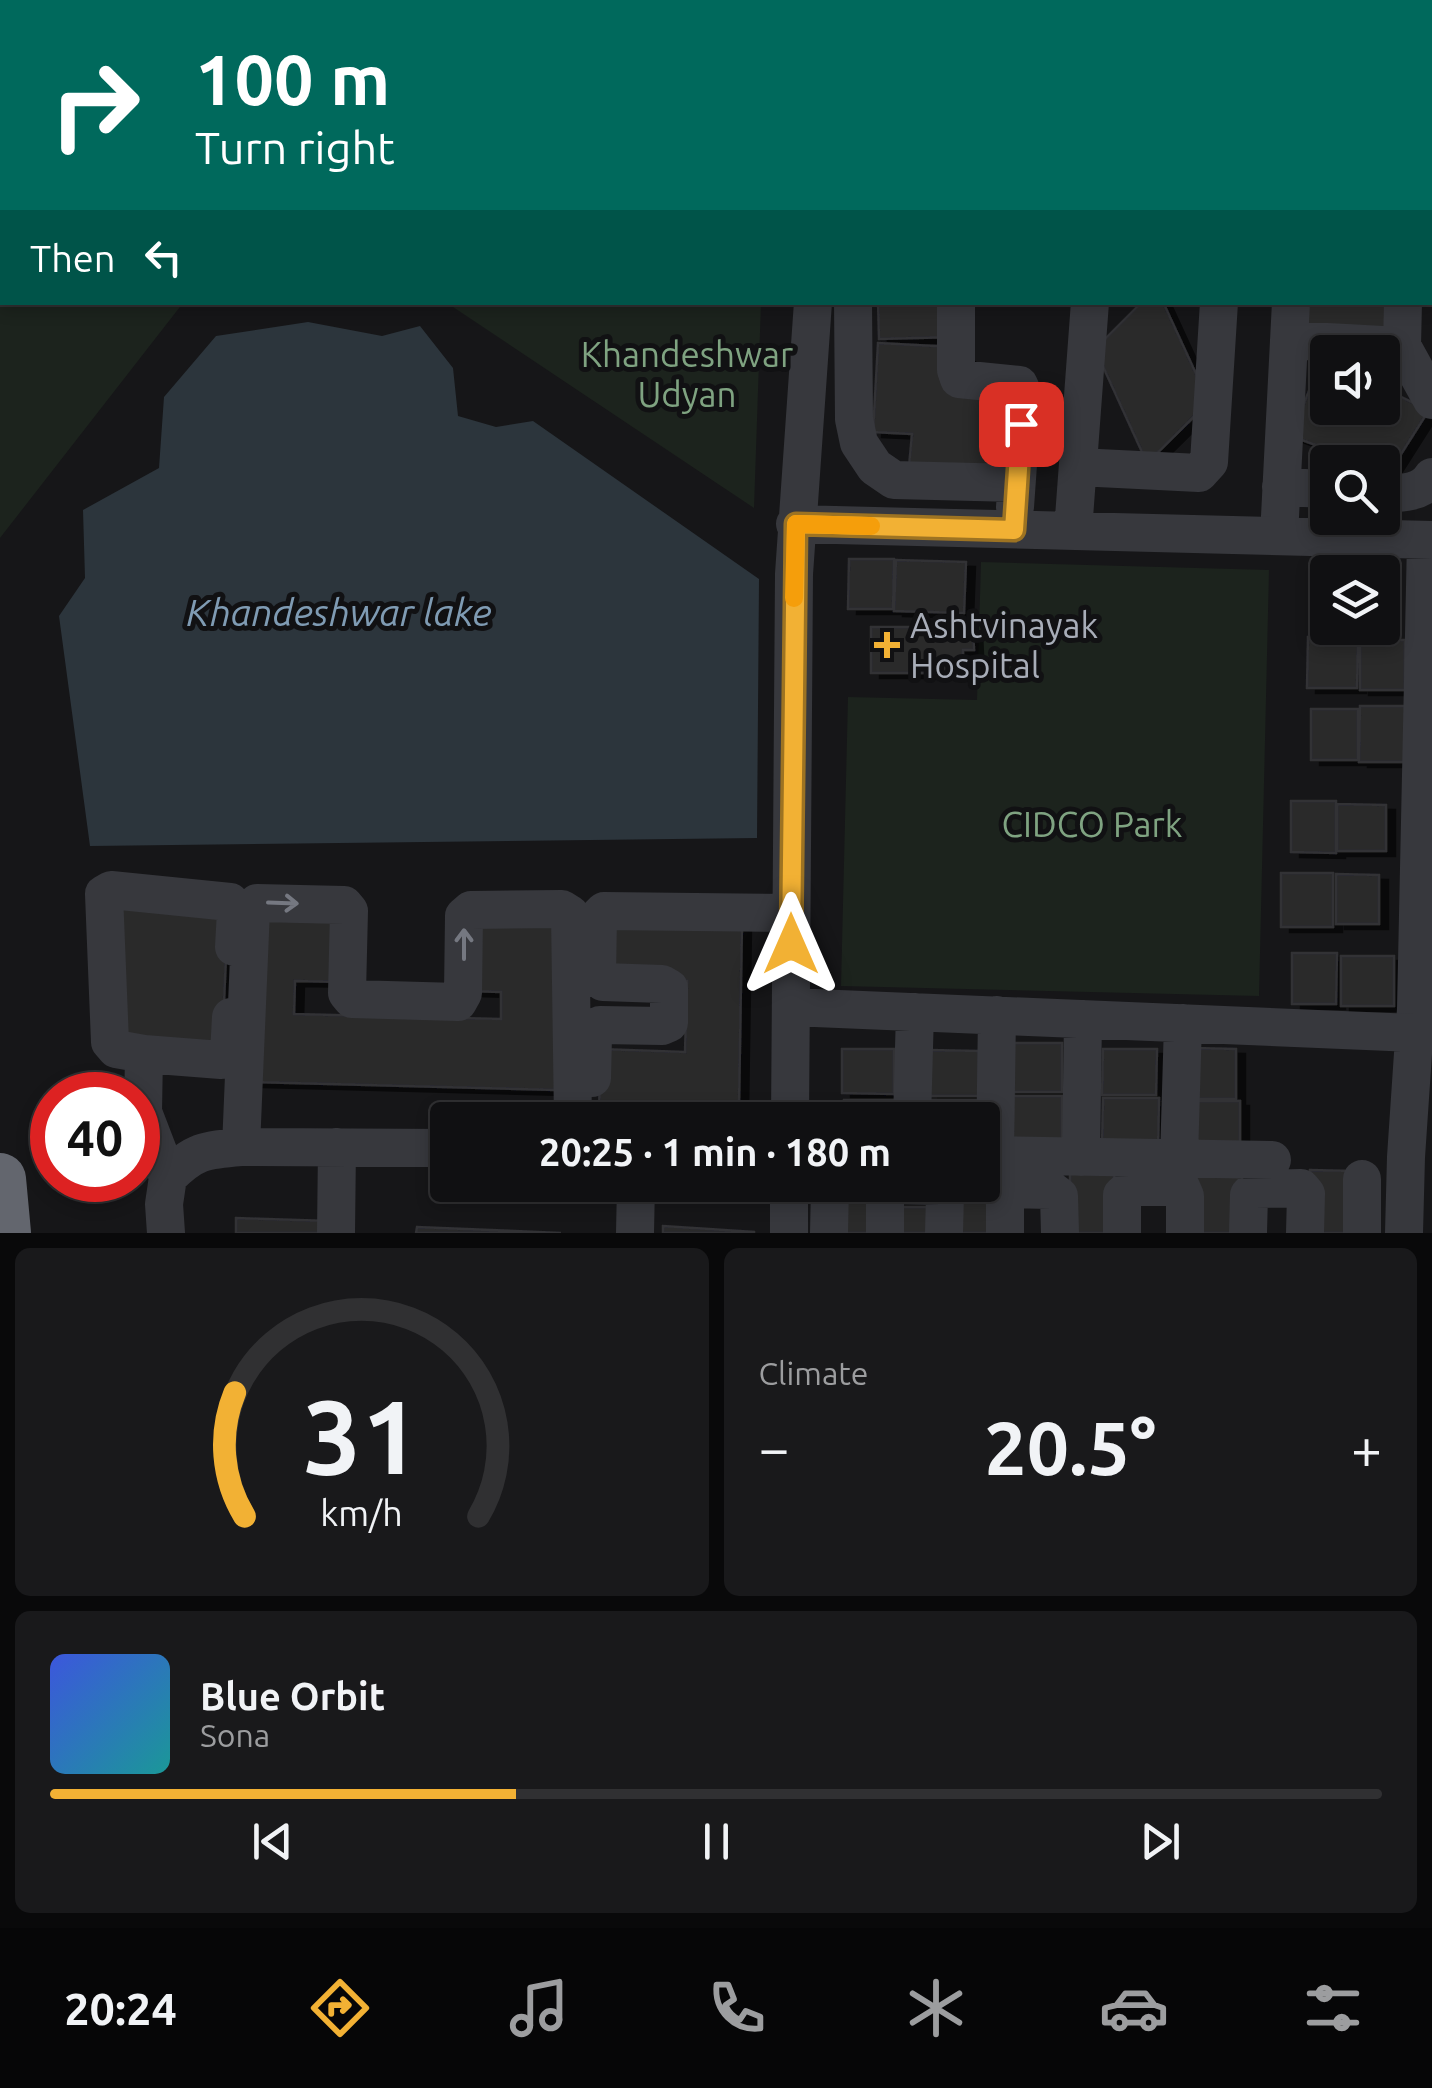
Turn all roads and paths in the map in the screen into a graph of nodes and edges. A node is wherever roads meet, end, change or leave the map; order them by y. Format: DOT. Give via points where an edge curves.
graph roads {
  1 [pos="813,305"];
  2 [pos="852,305"];
  3 [pos="956,305"];
  4 [pos="1090,305"];
  5 [pos="1218,305"];
  6 [pos="1291,305"];
  7 [pos="1402,305"];
  8 [pos="1289,340"];
  9 [pos="1402,346"];
  10 [pos="1432,400"];
  11 [pos="1078,467"];
  12 [pos="1432,477"];
  13 [pos="1016,483"];
  14 [pos="1281,486"];
  15 [pos="1310,488"];
  16 [pos="1400,494"];
  17 [pos="796,524"];
  18 [pos="1014,530"];
  19 [pos="1073,531"];
  20 [pos="1279,536"];
  21 [pos="1429,540"];
  22 [pos="791,913"];
  23 [pos="790,1007"];
  24 [pos="915,1012"];
  25 [pos="997,1015"];
  26 [pos="1083,1019"];
  27 [pos="1183,1023"];
  28 [pos="1414,1033"];
  29 [pos="144,1054"];
  30 [pos="573,1102"];
  31 [pos="591,1102"];
  32 [pos="790,1102"];
  33 [pos="912,1102"];
  34 [pos="992,1102"];
  35 [pos="241,1147"];
  36 [pos="337,1147"];
  37 [pos="430,1148"];
  38 [pos="1000,1155"];
  39 [pos="1082,1157"];
  40 [pos="1179,1158"];
  41 [pos="1272,1160"];
  42 [pos="168,1177"];
  43 [pos="0,1179"];
  44 [pos="1362,1179"];
  45 [pos="636,1202"];
  46 [pos="789,1202"];
  47 [pos="829,1202"];
  48 [pos="352,1231"];
  49 [pos="4,1233"];
  50 [pos="166,1233"];
  51 [pos="636,1233"];
  52 [pos="788,1233"];
  53 [pos="828,1233"];
  54 [pos="884,1233"];
  55 [pos="944,1233"];
  56 [pos="1004,1233"];
  57 [pos="1060,1233"];
  58 [pos="1122,1233"];
  59 [pos="1186,1233"];
  60 [pos="1248,1233"];
  61 [pos="1305,1233"];
  62 [pos="1362,1233"];
  63 [pos="1404,1233"];
  1 -- 17 [label="street"];
  2 -- 13 [label="street" via="854,419 859,443 876,467 894,480"];
  3 -- 13 [label="street" via="959,379 1019,385 1023,394"];
  4 -- 11 [label="street"];
  5 -- 11 [label="street" via="1209,462 1199,473"];
  6 -- 8 [label="street"];
  7 -- 9 [label="street"];
  8 -- 9 [label="street"];
  8 -- 14 [label="street"];
  9 -- 10 [label="street"];
  11 -- 19 [label="street"];
  12 -- 16 [label="street"];
  13 -- 18 [label="street"];
  14 -- 15 [label="street"];
  14 -- 20 [label="street"];
  17 -- 18 [label="street"];
  17 -- 22 [label="street"];
  18 -- 19 [label="street"];
  19 -- 20 [label="street"];
  20 -- 21 [label="street"];
  21 -- 28 [label="street"];
  22 -- 23 [label="street"];
  22 -- 31 [label="street" via="604,910 598,916 598,976 603,982 669,988 668,1023 600,1025"];
  23 -- 24 [label="street"];
  23 -- 32 [label="street"];
  24 -- 25 [label="street"];
  24 -- 33 [label="street"];
  25 -- 26 [label="street"];
  25 -- 34 [label="street"];
  26 -- 27 [label="street"];
  26 -- 39 [label="street"];
  27 -- 28 [label="street"];
  27 -- 40 [label="street"];
  28 -- 63 [label="street"];
  29 -- 29 [label="street" via="221,1060 229,1054 236,910 230,902 104,894 110,1042 116,1050"];
  29 -- 42 [label="street" via="143,1112"];
  35 -- 30 [label="street, one-way" via="251,909 257,902 344,905 352,999 458,1002 464,993 464,916 470,910 570,914"];
  35 -- 36 [label="street"];
  35 -- 42 [label="street" via="198,1154"];
  36 -- 37 [label="street"];
  36 -- 48 [label="street"];
  38 -- 39 [label="street"];
  39 -- 40 [label="street"];
  40 -- 41 [label="street"];
  42 -- 50 [label="street"];
  43 -- 49 [label="highway"];
  44 -- 62 [label="street"];
  45 -- 51 [label="street"];
  46 -- 52 [label="street"];
  47 -- 53 [label="street"];
  54 -- 55 [label="street" via="885,1194 893,1185 940,1186"];
  56 -- 57 [label="street" via="1004,1196 1011,1190 1051,1190 1059,1196"];
  58 -- 59 [label="street" via="1122,1196 1132,1187 1182,1187"];
  60 -- 61 [label="street" via="1248,1194 1301,1188"];
}
